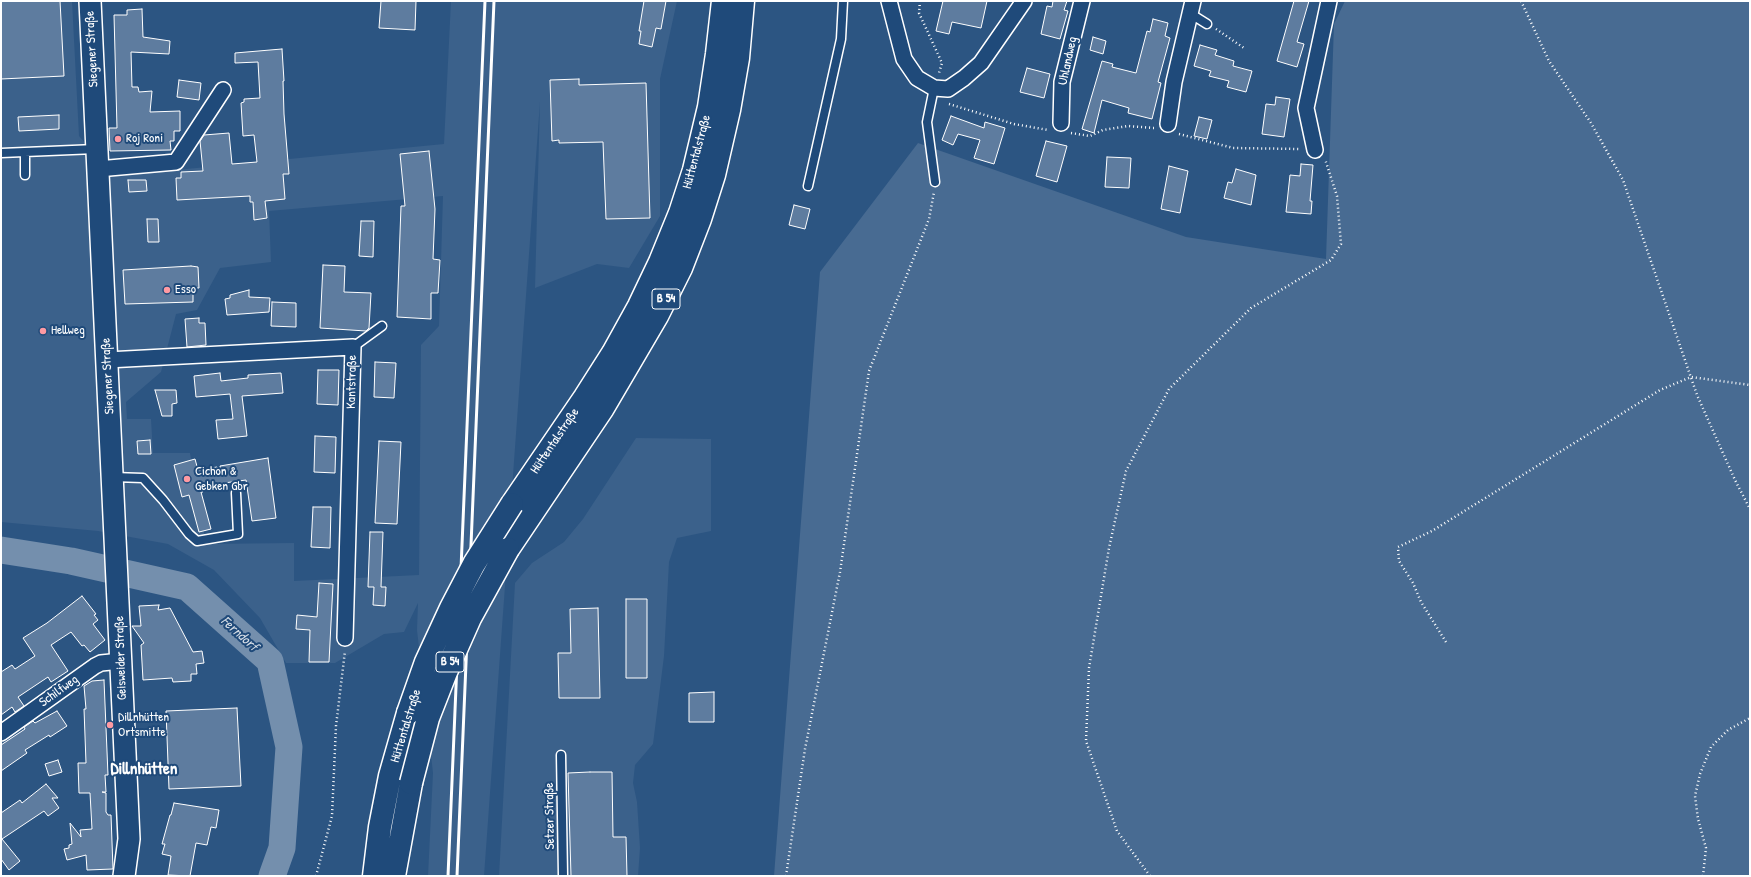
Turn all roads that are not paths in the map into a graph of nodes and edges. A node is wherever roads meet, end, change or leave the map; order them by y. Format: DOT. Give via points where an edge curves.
graph roads {
  1 [pos="90,1"];
  2 [pos="723,1"];
  3 [pos="743,1"];
  4 [pos="843,1"];
  5 [pos="889,1"];
  6 [pos="1024,1"];
  7 [pos="1082,1"];
  8 [pos="1329,1"];
  9 [pos="1192,7"];
  10 [pos="1207,24"];
  11 [pos="222,90"];
  12 [pos="933,94"];
  13 [pos="1168,124"];
  14 [pos="1060,128"];
  15 [pos="25,152"];
  16 [pos="1,153"];
  17 [pos="1320,153"];
  18 [pos="97,159"];
  19 [pos="25,176"];
  20 [pos="935,182"];
  21 [pos="808,186"];
  22 [pos="382,326"];
  23 [pos="353,347"];
  24 [pos="108,360"];
  25 [pos="113,477"];
  26 [pos="236,493"];
  27 [pos="118,583"];
  28 [pos="345,638"];
  29 [pos="121,660"];
  30 [pos="1,733"];
  31 [pos="561,755"];
  32 [pos="124,876"];
  33 [pos="374,876"];
  34 [pos="394,876"];
  35 [pos="562,876"];
  1 -- 18 [label="main road, Siegener Straße"];
  2 -- 33 [label="highway, Hüttentalstraße / B 54, bridge" via="706,121 680,213 639,306 585,397 474,564 426,662 408,713 389,783"];
  3 -- 34 [label="highway, Hüttentalstraße / B 54, bridge" via="738,58 714,175 681,268 657,316 607,402 508,549 470,618 428,718 411,783"];
  4 -- 21 [label="lane" via="841,39"];
  5 -- 12 [label="street" via="904,59 917,78"];
  6 -- 12 [label="street" via="981,63 948,89"];
  7 -- 14 [label="street, Uhlandweg" via="1062,82"];
  8 -- 17 [label="street" via="1306,108"];
  9 -- 10 [label="lane"];
  9 -- 13 [label="street" via="1174,82"];
  11 -- 18 [label="street" via="176,162"];
  12 -- 20 [label="lane" via="927,122"];
  15 -- 16 [label="lane"];
  15 -- 18 [label="lane"];
  15 -- 19 [label="lane"];
  18 -- 24 [label="main road, Siegener Straße"];
  22 -- 23 [label="lane"];
  23 -- 24 [label="street, Kantstraße"];
  23 -- 28 [label="street, Kantstraße"];
  24 -- 25 [label="main road, Siegener Straße"];
  25 -- 26 [label="lane" via="143,478 197,541 238,534"];
  25 -- 27 [label="main road, Siegener Straße"];
  27 -- 29 [label="main road, Geisweider Straße"];
  29 -- 30 [label="street, Schilfweg" via="95,666"];
  29 -- 32 [label="main road, Geisweider Straße" via="129,839"];
  31 -- 35 [label="lane, Setzer Straße"];
}
